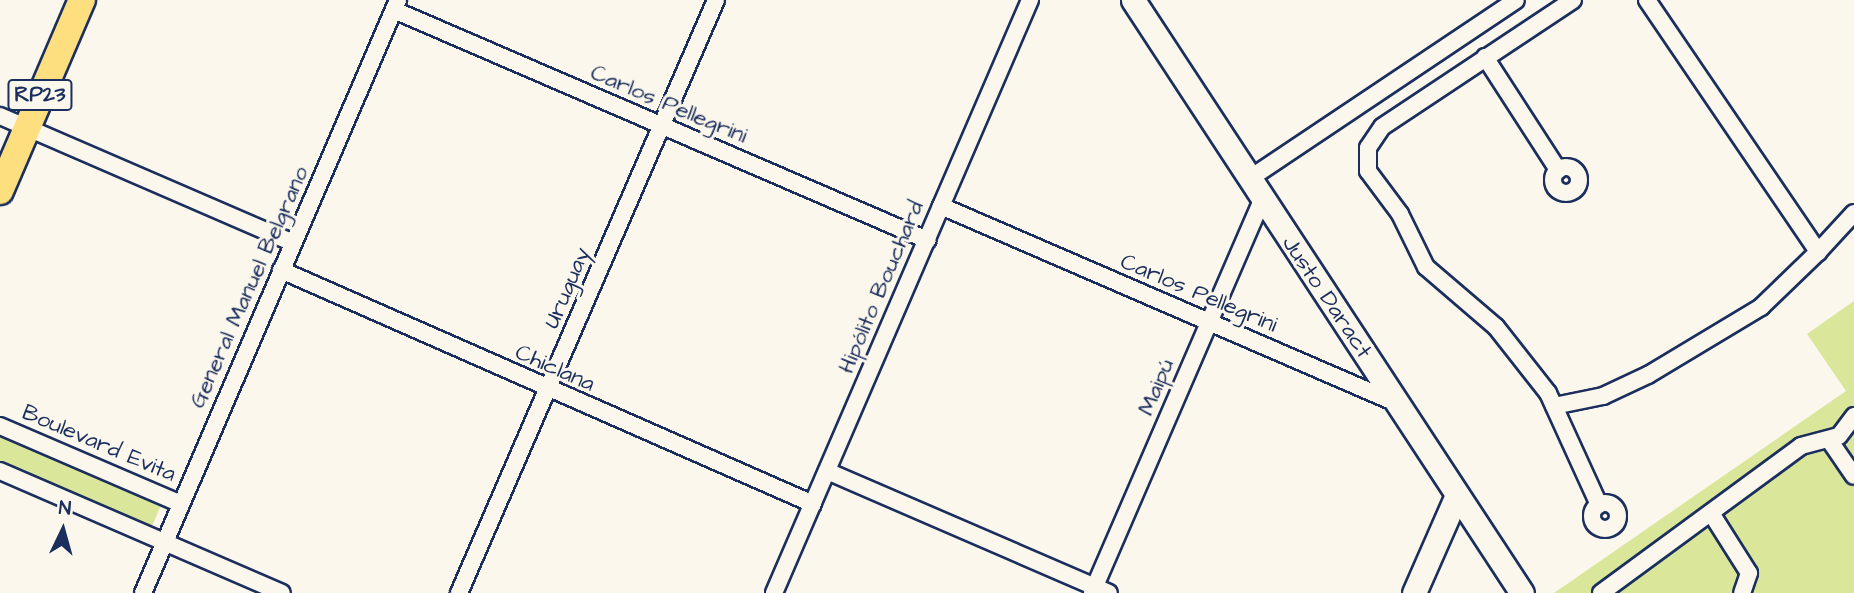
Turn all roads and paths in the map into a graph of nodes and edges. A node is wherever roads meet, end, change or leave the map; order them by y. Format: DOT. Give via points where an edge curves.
graph roads {
  1 [pos="82,0"];
  2 [pos="716,0"];
  3 [pos="1030,0"];
  4 [pos="1133,0"];
  5 [pos="1516,0"];
  6 [pos="1573,0"];
  7 [pos="1647,0"];
  8 [pos="396,5"];
  9 [pos="1485,57"];
  10 [pos="0,116"];
  11 [pos="662,126"];
  12 [pos="26,127"];
  13 [pos="1558,170"];
  14 [pos="1249,179"];
  15 [pos="0,191"];
  16 [pos="1262,200"];
  17 [pos="941,206"];
  18 [pos="1854,213"];
  19 [pos="926,240"];
  20 [pos="293,243"];
  21 [pos="1818,252"];
  22 [pos="281,270"];
  23 [pos="1209,322"];
  24 [pos="548,389"];
  25 [pos="1400,404"];
  26 [pos="1554,406"];
  27 [pos="1854,416"];
  28 [pos="0,426"];
  29 [pos="1830,441"];
  30 [pos="0,471"];
  31 [pos="827,471"];
  32 [pos="1854,476"];
  33 [pos="1457,495"];
  34 [pos="179,503"];
  35 [pos="813,504"];
  36 [pos="1599,505"];
  37 [pos="1711,513"];
  38 [pos="165,543"];
  39 [pos="1098,591"];
  40 [pos="143,593"];
  41 [pos="282,593"];
  42 [pos="459,593"];
  43 [pos="775,593"];
  44 [pos="1414,593"];
  45 [pos="1522,593"];
  46 [pos="1601,593"];
  47 [pos="1742,593"];
  1 -- 12 [label="main road, RP23"];
  2 -- 11 [label="street, Uruguay"];
  3 -- 17 [label="street, Hipólito Bouchard"];
  4 -- 14 [label="street, Justo Daract"];
  5 -- 14 [label="street"];
  6 -- 9 [label="street"];
  7 -- 21 [label="street"];
  8 -- 11 [label="street, Carlos Pellegrini"];
  8 -- 20 [label="street, General Manuel Belgrano"];
  9 -- 13 [label="street"];
  9 -- 26 [label="street" via="1382,127 1368,148 1368,171 1400,214 1426,267 1496,327"];
  10 -- 12 [label="street"];
  11 -- 19 [label="street, Carlos Pellegrini"];
  11 -- 24 [label="street, Uruguay"];
  12 -- 15 [label="main road, RP23"];
  12 -- 20 [label="street"];
  14 -- 16 [label="street, Justo Daract"];
  16 -- 23 [label="street, Maipú"];
  16 -- 25 [label="street, Justo Daract"];
  17 -- 19 [label="street, Hipólito Bouchard"];
  17 -- 23 [label="street, Carlos Pellegrini"];
  18 -- 21 [label="street"];
  19 -- 31 [label="street, Hipólito Bouchard"];
  20 -- 22 [label="street, General Manuel Belgrano"];
  21 -- 26 [label="street" via="1761,306 1648,375 1603,396"];
  22 -- 24 [label="street, Chiclana"];
  22 -- 34 [label="street, General Manuel Belgrano"];
  23 -- 25 [label="street, Carlos Pellegrini"];
  23 -- 39 [label="street, Maipú"];
  24 -- 35 [label="street, Chiclana"];
  24 -- 42 [label="street, Uruguay"];
  25 -- 33 [label="street, Justo Daract"];
  26 -- 36 [label="street"];
  27 -- 29 [label="street"];
  28 -- 34 [label="street, Boulevard Evita"];
  29 -- 32 [label="street"];
  29 -- 37 [label="street" via="1801,446"];
  30 -- 38 [label="street"];
  31 -- 35 [label="street, Hipólito Bouchard"];
  31 -- 39 [label="street"];
  33 -- 44 [label="street"];
  33 -- 45 [label="street, Justo Daract"];
  34 -- 38 [label="street, General Manuel Belgrano"];
  35 -- 43 [label="street, Hipólito Bouchard"];
  37 -- 46 [label="street"];
  37 -- 47 [label="street" via="1749,573"];
  38 -- 40 [label="street, General Manuel Belgrano"];
  38 -- 41 [label="street"];
}
